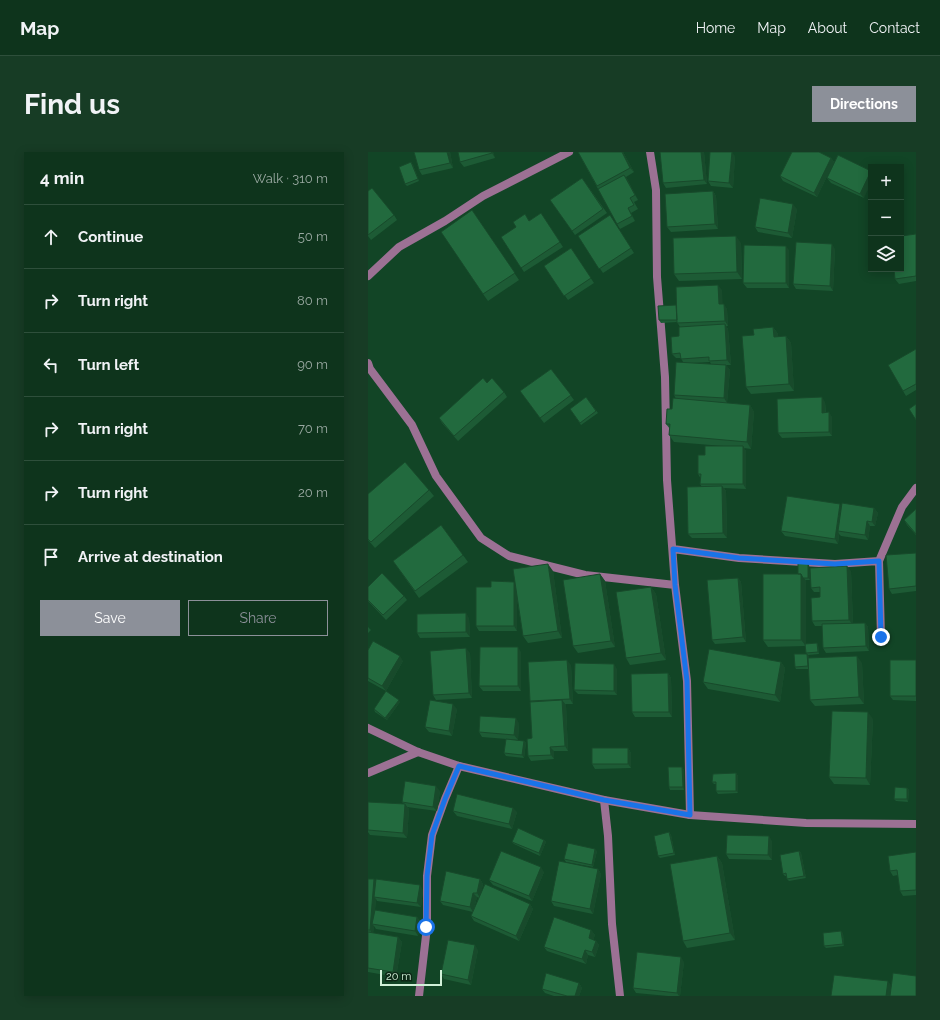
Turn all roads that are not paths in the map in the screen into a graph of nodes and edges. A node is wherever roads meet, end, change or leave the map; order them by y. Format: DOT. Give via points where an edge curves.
graph roads {
  1 [pos="569,152"];
  2 [pos="650,152"];
  3 [pos="368,276"];
  4 [pos="368,363"];
  5 [pos="916,488"];
  6 [pos="673,549"];
  7 [pos="879,561"];
  8 [pos="675,585"];
  9 [pos="881,637"];
  10 [pos="368,728"];
  11 [pos="418,752"];
  12 [pos="459,766"];
  13 [pos="368,773"];
  14 [pos="604,800"];
  15 [pos="690,815"];
  16 [pos="916,824"];
  17 [pos="419,996"];
  18 [pos="620,996"];
  1 -- 3 [label="street" via="483,196 399,247"];
  2 -- 6 [label="street" via="656,190 657,277 665,377 667,480"];
  4 -- 8 [label="street" via="412,425 436,476 482,538 509,556 585,575"];
  5 -- 7 [label="street" via="902,507"];
  6 -- 7 [label="street" via="739,558 835,564"];
  6 -- 8 [label="street"];
  7 -- 9 [label="street"];
  8 -- 15 [label="street" via="687,681"];
  10 -- 11 [label="street"];
  11 -- 12 [label="street"];
  11 -- 13 [label="street"];
  12 -- 14 [label="street"];
  12 -- 17 [label="street" via="432,835"];
  14 -- 15 [label="street"];
  14 -- 18 [label="street" via="612,924"];
  15 -- 16 [label="street" via="806,823"];
}
